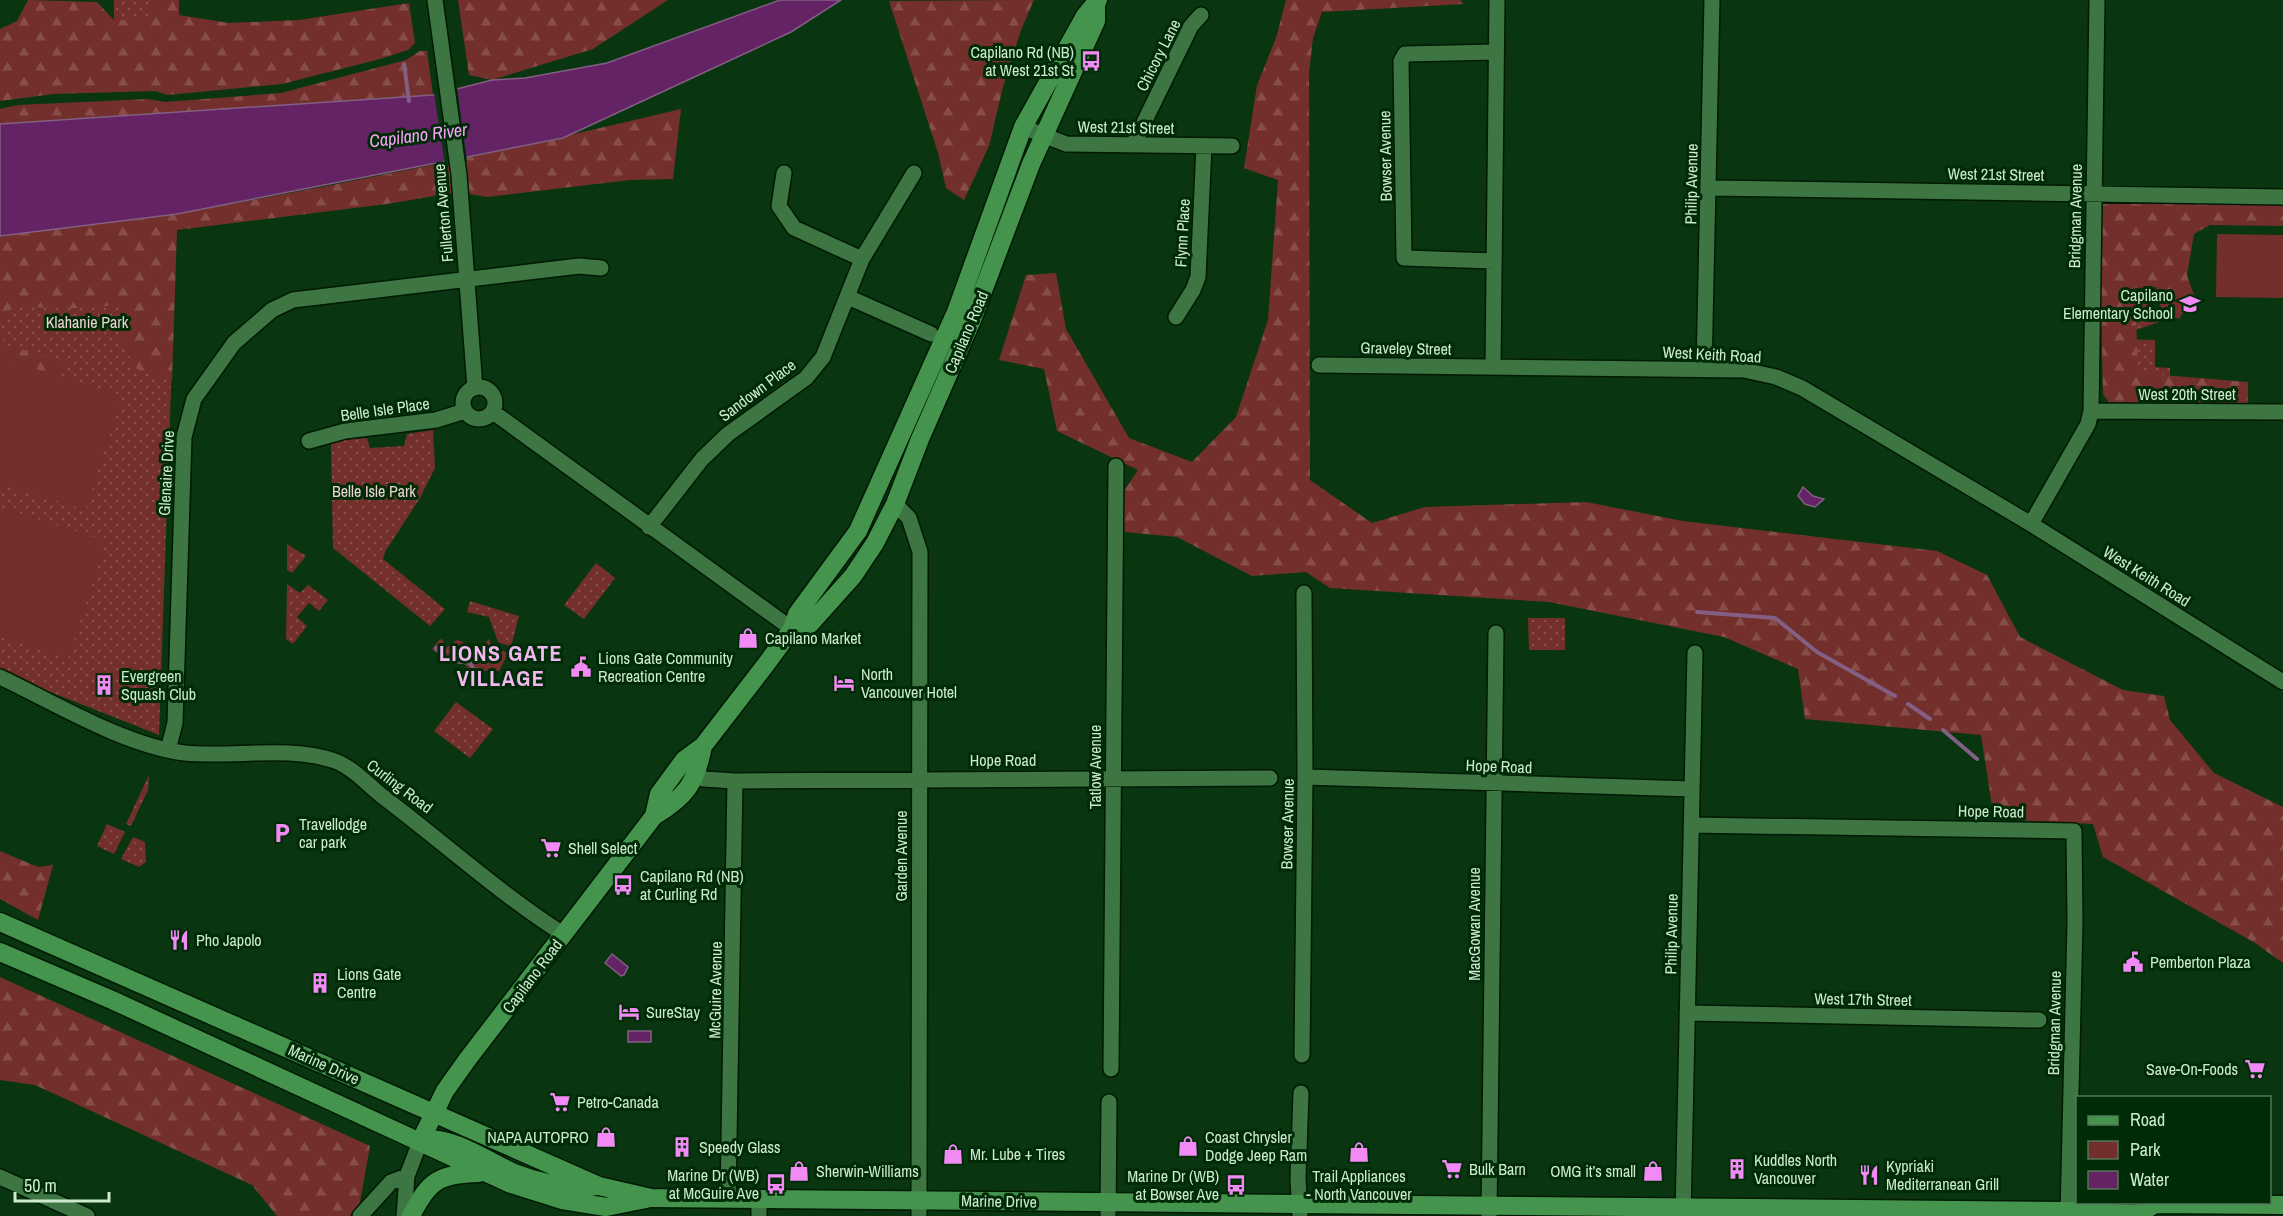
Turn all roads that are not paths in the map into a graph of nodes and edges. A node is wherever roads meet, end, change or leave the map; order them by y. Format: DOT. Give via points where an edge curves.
graph roads {
  1 [pos="1497,0"];
  2 [pos="1712,0"];
  3 [pos="2097,0"];
  4 [pos="1097,3"];
  5 [pos="436,5"];
  6 [pos="1201,15"];
  7 [pos="1496,52"];
  8 [pos="1023,127"];
  9 [pos="1044,134"];
  10 [pos="1133,145"];
  11 [pos="1204,146"];
  12 [pos="1232,146"];
  13 [pos="784,173"];
  14 [pos="914,173"];
  15 [pos="1708,188"];
  16 [pos="2092,194"];
  17 [pos="2283,197"];
  18 [pos="862,259"];
  19 [pos="1494,261"];
  20 [pos="602,268"];
  21 [pos="468,281"];
  22 [pos="848,297"];
  23 [pos="1176,317"];
  24 [pos="931,334"];
  25 [pos="1319,364"];
  26 [pos="1493,367"];
  27 [pos="1704,370"];
  28 [pos="476,388"];
  29 [pos="922,391"];
  30 [pos="465,411"];
  31 [pos="2091,411"];
  32 [pos="493,412"];
  33 [pos="2283,412"];
  34 [pos="309,441"];
  35 [pos="1116,466"];
  36 [pos="895,504"];
  37 [pos="2031,524"];
  38 [pos="649,527"];
  39 [pos="1304,593"];
  40 [pos="792,629"];
  41 [pos="1496,633"];
  42 [pos="1695,653"];
  43 [pos="0,677"];
  44 [pos="2283,682"];
  45 [pos="703,746"];
  46 [pos="175,751"];
  47 [pos="698,773"];
  48 [pos="1305,777"];
  49 [pos="919,778"];
  50 [pos="1113,778"];
  51 [pos="1270,778"];
  52 [pos="735,781"];
  53 [pos="1493,784"];
  54 [pos="1692,789"];
  55 [pos="654,816"];
  56 [pos="1691,825"];
  57 [pos="2074,831"];
  58 [pos="0,922"];
  59 [pos="563,934"];
  60 [pos="0,952"];
  61 [pos="1687,1013"];
  62 [pos="2039,1020"];
  63 [pos="1302,1055"];
  64 [pos="1111,1069"];
  65 [pos="1301,1093"];
  66 [pos="1109,1102"];
  67 [pos="434,1112"];
  68 [pos="420,1142"];
  69 [pos="483,1173"];
  70 [pos="407,1176"];
  71 [pos="0,1177"];
  72 [pos="599,1185"];
  73 [pos="651,1198"];
  74 [pos="728,1199"];
  75 [pos="2283,1205"];
  76 [pos="759,1208"];
  77 [pos="919,1208"];
  78 [pos="1108,1209"];
  79 [pos="1300,1210"];
  80 [pos="1489,1211"];
  81 [pos="1683,1212"];
  82 [pos="2068,1214"];
  83 [pos="2141,1215"];
  84 [pos="87,1216"];
  85 [pos="360,1216"];
  86 [pos="404,1216"];
  87 [pos="411,1216"];
  1 -- 7 [label="street"];
  2 -- 15 [label="street, Philip Avenue"];
  3 -- 16 [label="street, Bridgman Avenue"];
  4 -- 8 [label="main road, Capilano Road" via="1085,16"];
  4 -- 9 [label="main road, Capilano Road" via="1096,21"];
  5 -- 21 [label="street, Fullerton Avenue" via="459,175"];
  6 -- 10 [label="street, Chicory Lane" via="1191,26"];
  7 -- 19 [label="street"];
  7 -- 19 [label="street, Bowser Avenue" via="1405,54 1401,61 1404,258"];
  8 -- 9 [label="street, West 21st Street"];
  8 -- 29 [label="main road, Capilano Road" via="956,312"];
  9 -- 10 [label="street, West 21st Street" via="1066,144"];
  9 -- 36 [label="main road, Capilano Road" via="972,321"];
  10 -- 11 [label="street, West 21st Street"];
  11 -- 12 [label="street, West 21st Street"];
  11 -- 23 [label="street, Flynn Place" via="1198,278"];
  13 -- 18 [label="street" via="779,206 794,228"];
  14 -- 18 [label="street, Sandown Place"];
  15 -- 16 [label="street, West 21st Street"];
  15 -- 27 [label="street, Philip Avenue"];
  16 -- 17 [label="street, West 21st Street"];
  16 -- 31 [label="street, Bridgman Avenue"];
  18 -- 22 [label="street, Sandown Place"];
  19 -- 26 [label="street"];
  20 -- 21 [label="street, Glenaire Drive" via="579,267"];
  21 -- 28 [label="street, Fullerton Avenue"];
  21 -- 46 [label="street, Glenaire Drive" via="293,300 272,309 234,343 194,399 184,437"];
  22 -- 24 [label="street"];
  22 -- 38 [label="street, Sandown Place" via="823,357 806,378 728,434"];
  25 -- 26 [label="street, Graveley Street"];
  26 -- 27 [label="street, West Keith Road"];
  27 -- 37 [label="street, West Keith Road" via="1761,372 1791,382"];
  28 -- 30 [label="street" via="465,397"];
  28 -- 32 [label="street" via="491,392 495,401"];
  29 -- 36 [label="main road" via="922,410 892,490"];
  29 -- 40 [label="main road, Capilano Road" via="858,531 797,614"];
  30 -- 32 [label="street" via="476,419"];
  30 -- 34 [label="street, Belle Isle Place" via="436,420 345,431"];
  31 -- 33 [label="street, West 20th Street"];
  31 -- 37 [label="street, Bridgman Avenue" via="2088,424"];
  32 -- 38 [label="street"];
  35 -- 50 [label="street, Tatlow Avenue"];
  36 -- 40 [label="main road, Capilano Road" via="853,576 810,624"];
  36 -- 49 [label="street, Garden Avenue" via="909,518 920,552"];
  37 -- 44 [label="street, West Keith Road"];
  38 -- 40 [label="street"];
  39 -- 48 [label="street, Bowser Avenue"];
  40 -- 45 [label="main road, Capilano Road"];
  41 -- 53 [label="street, MacGowan Avenue"];
  42 -- 54 [label="street, Philip Avenue"];
  43 -- 46 [label="street, Curling Road" via="124,736"];
  45 -- 47 [label="main road"];
  45 -- 55 [label="main road, Capilano Road" via="684,760 659,794"];
  46 -- 59 [label="street, Curling Road" via="303,755 338,762 478,874"];
  47 -- 52 [label="street, Hope Road" via="703,779"];
  47 -- 55 [label="main road, Capilano Road" via="676,803"];
  48 -- 53 [label="street, Hope Road"];
  48 -- 63 [label="street, Bowser Avenue"];
  49 -- 50 [label="street, Hope Road"];
  49 -- 52 [label="street, Hope Road"];
  49 -- 77 [label="street, Garden Avenue"];
  50 -- 51 [label="street, Hope Road"];
  50 -- 64 [label="street, Tatlow Avenue"];
  52 -- 74 [label="street, McGuire Avenue"];
  53 -- 54 [label="street, Hope Road"];
  53 -- 80 [label="street, MacGowan Avenue"];
  54 -- 56 [label="street, Philip Avenue"];
  55 -- 59 [label="main road, Capilano Road"];
  56 -- 57 [label="street, Hope Road"];
  56 -- 61 [label="street, Philip Avenue"];
  57 -- 82 [label="street, Bridgman Avenue"];
  58 -- 67 [label="main road, Marine Drive"];
  59 -- 67 [label="main road, Capilano Road" via="446,1089"];
  60 -- 68 [label="main road, Marine Drive"];
  61 -- 62 [label="street, West 17th Street"];
  61 -- 81 [label="street, Philip Avenue"];
  65 -- 79 [label="street"];
  66 -- 78 [label="street"];
  67 -- 68 [label="main road, Capilano Road"];
  67 -- 72 [label="main road, Marine Drive"];
  68 -- 69 [label="main road, Marine Drive"];
  68 -- 70 [label="street"];
  68 -- 72 [label="main road" via="431,1138 451,1143 516,1173 558,1186"];
  69 -- 73 [label="main road, Marine Drive" via="533,1192 606,1207"];
  69 -- 87 [label="main road" via="450,1174 435,1181 419,1199"];
  70 -- 85 [label="street" via="391,1182"];
  70 -- 86 [label="street"];
  71 -- 84 [label="street"];
  72 -- 73 [label="main road, Marine Drive"];
  73 -- 74 [label="main road, Marine Drive"];
  74 -- 76 [label="main road, Marine Drive"];
  75 -- 83 [label="main road, Marine Drive" via="2155,1204"];
  76 -- 77 [label="main road, Marine Drive"];
  77 -- 78 [label="main road, Marine Drive"];
  78 -- 79 [label="main road, Marine Drive"];
  79 -- 80 [label="main road, Marine Drive"];
  80 -- 81 [label="main road, Marine Drive"];
  81 -- 82 [label="main road, Marine Drive"];
  82 -- 83 [label="main road, Marine Drive"];
}
